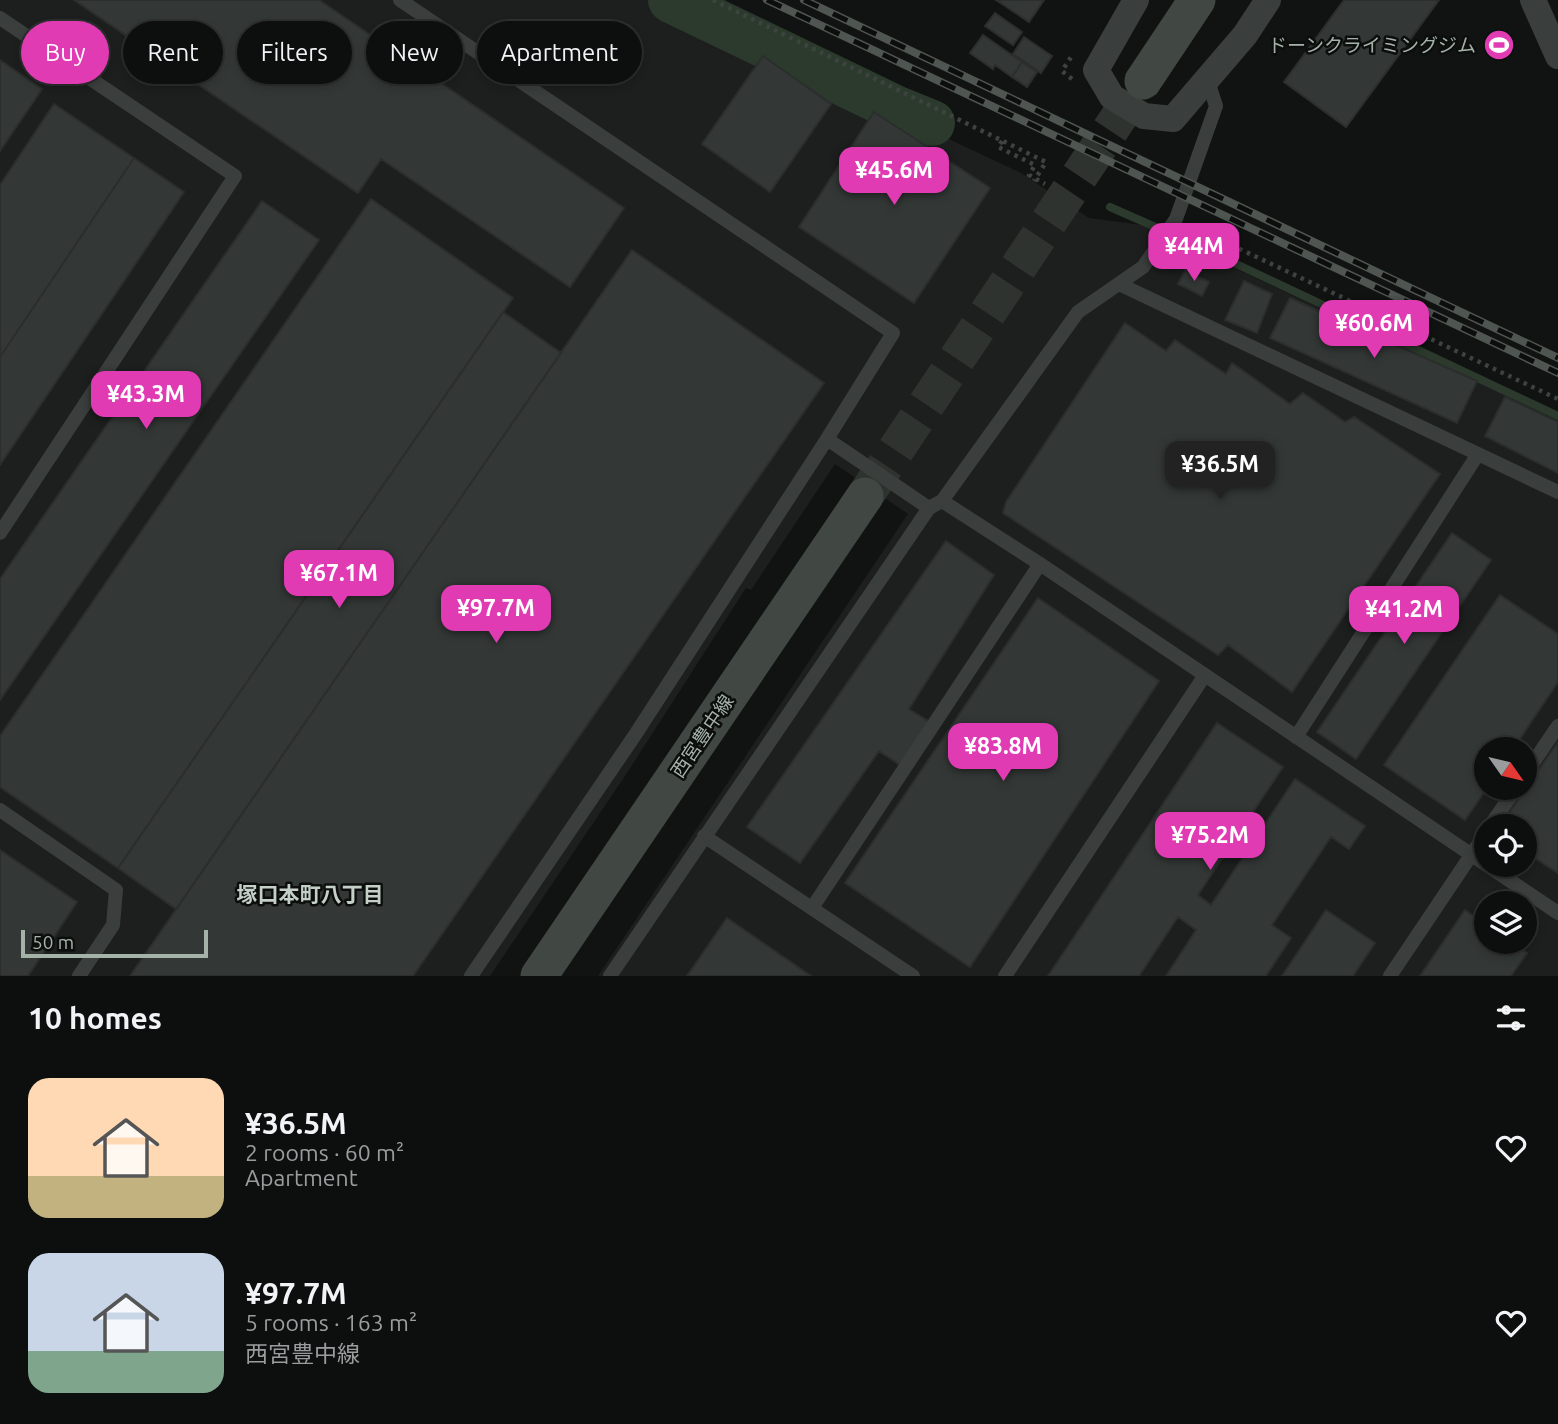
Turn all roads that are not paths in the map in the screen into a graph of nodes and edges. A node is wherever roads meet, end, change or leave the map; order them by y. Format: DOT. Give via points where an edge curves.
graph roads {
  1 [pos="401,0"];
  2 [pos="1136,0"];
  3 [pos="1197,0"];
  4 [pos="1268,0"];
  5 [pos="1533,0"];
  6 [pos="0,18"];
  7 [pos="1558,56"];
  8 [pos="1207,78"];
  9 [pos="1143,81"];
  10 [pos="1119,284"];
  11 [pos="827,439"];
  12 [pos="1478,454"];
  13 [pos="1558,492"];
  14 [pos="865,496"];
  15 [pos="935,504"];
  16 [pos="0,533"];
  17 [pos="1040,564"];
  18 [pos="1205,675"];
  19 [pos="1558,726"];
  20 [pos="1296,737"];
  21 [pos="1537,757"];
  22 [pos="0,810"];
  23 [pos="704,836"];
  24 [pos="1474,851"];
  25 [pos="1471,855"];
  26 [pos="812,908"];
  27 [pos="1558,913"];
  28 [pos="79,976"];
  29 [pos="471,976"];
  30 [pos="539,976"];
  31 [pos="610,976"];
  32 [pos="913,976"];
  33 [pos="1005,976"];
  34 [pos="1390,976"];
  1 -- 11 [label="lane" via="893,333"];
  2 -- 8 [label="street" via="1096,70 1112,97 1144,116 1173,119"];
  3 -- 9 [label="main road"];
  4 -- 8 [label="street"];
  5 -- 7 [label="street"];
  6 -- 16 [label="lane" via="235,176"];
  8 -- 10 [label="lane" via="1216,106 1176,219 1143,267"];
  10 -- 12 [label="lane"];
  10 -- 15 [label="lane" via="1078,312"];
  11 -- 15 [label="lane"];
  11 -- 29 [label="lane" via="635,735"];
  12 -- 13 [label="lane"];
  12 -- 20 [label="lane"];
  14 -- 30 [label="main road, 西宮豊中線"];
  15 -- 17 [label="lane"];
  15 -- 23 [label="lane"];
  17 -- 18 [label="lane"];
  17 -- 26 [label="lane"];
  18 -- 20 [label="lane"];
  18 -- 33 [label="lane"];
  19 -- 21 [label="lane"];
  20 -- 25 [label="lane"];
  22 -- 28 [label="lane" via="116,890 113,925"];
  23 -- 26 [label="lane"];
  23 -- 31 [label="lane"];
  24 -- 25 [label="lane"];
  25 -- 27 [label="lane"];
  25 -- 34 [label="lane"];
  26 -- 32 [label="lane"];
}
